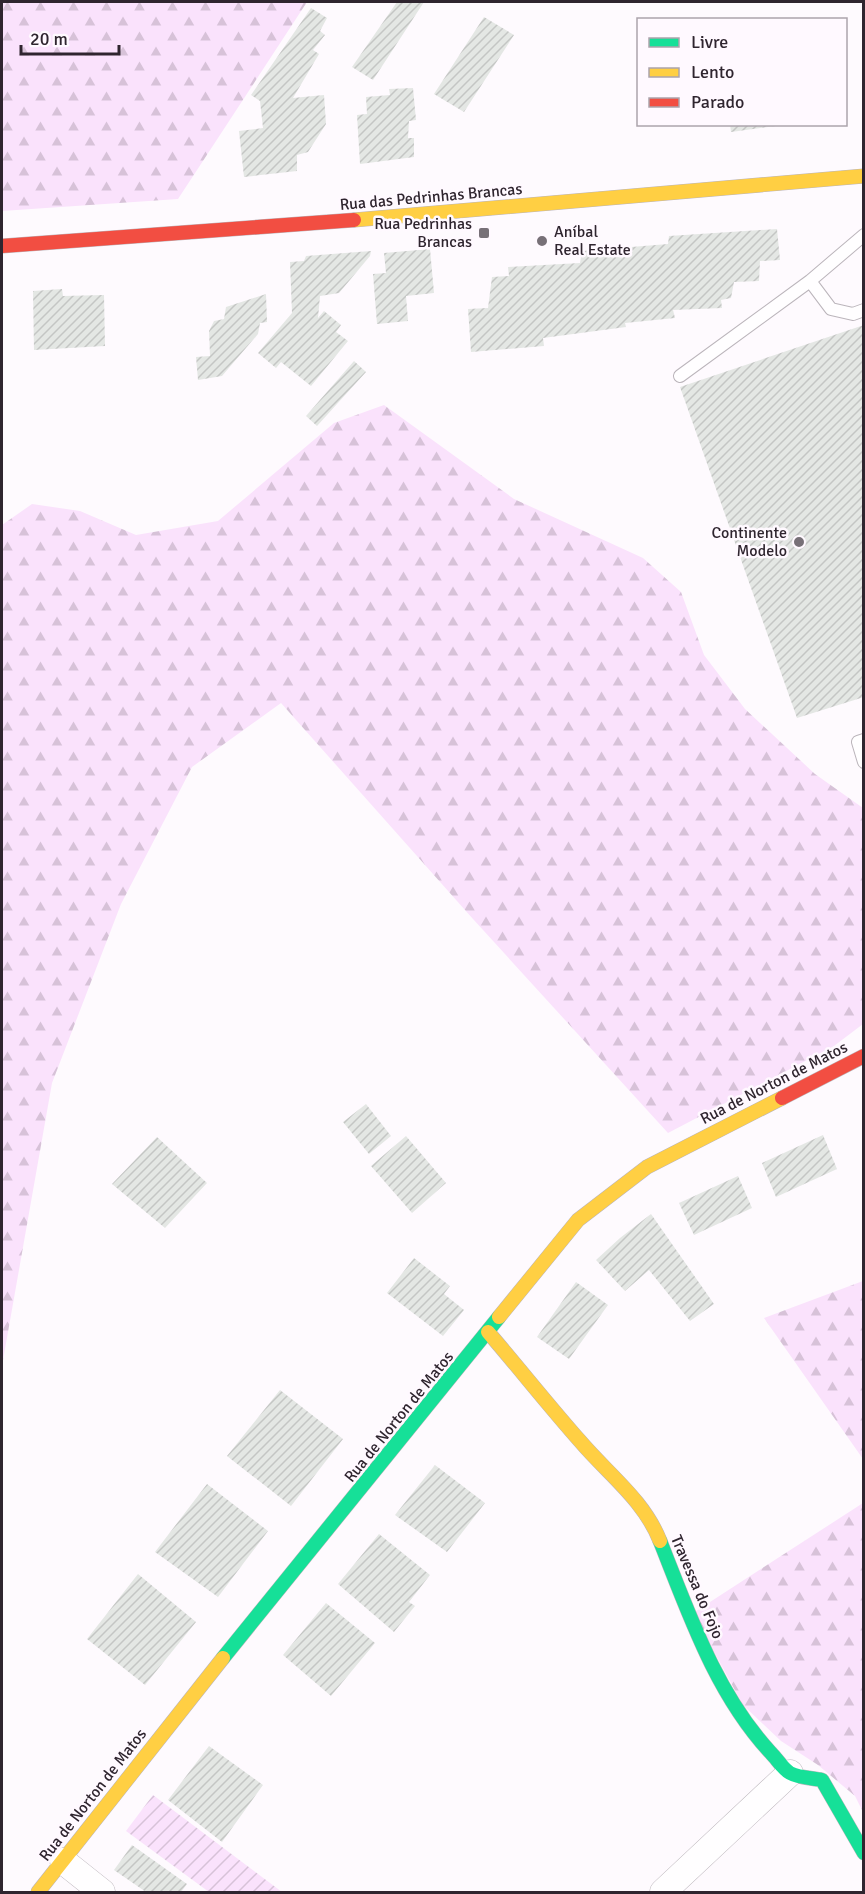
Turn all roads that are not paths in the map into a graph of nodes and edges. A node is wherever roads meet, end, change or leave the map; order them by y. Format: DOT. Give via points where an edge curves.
graph roads {
  1 [pos="864,176"];
  2 [pos="864,235"];
  3 [pos="2,246"];
  4 [pos="810,281"];
  5 [pos="864,310"];
  6 [pos="680,376"];
  7 [pos="864,740"];
  8 [pos="864,762"];
  9 [pos="864,1056"];
  10 [pos="488,1332"];
  11 [pos="790,1773"];
  12 [pos="864,1853"];
  13 [pos="63,1861"];
  14 [pos="38,1893"];
  15 [pos="102,1893"];
  16 [pos="663,1893"];
  1 -- 3 [label="street, Rua das Pedrinhas Brancas"];
  2 -- 4 [label="lane"];
  4 -- 5 [label="lane" via="831,309 853,314"];
  4 -- 6 [label="lane"];
  7 -- 8 [label="lane" via="858,742"];
  9 -- 10 [label="street, Rua de Norton de Matos" via="647,1167 578,1220"];
  10 -- 11 [label="street, Travessa do Fojo" via="581,1443 642,1507 655,1527 713,1667 760,1742"];
  10 -- 13 [label="street, Rua de Norton de Matos"];
  11 -- 12 [label="street" via="822,1780"];
  11 -- 16 [label="street"];
  13 -- 14 [label="street, Rua de Norton de Matos"];
  13 -- 15 [label="street"];
}
